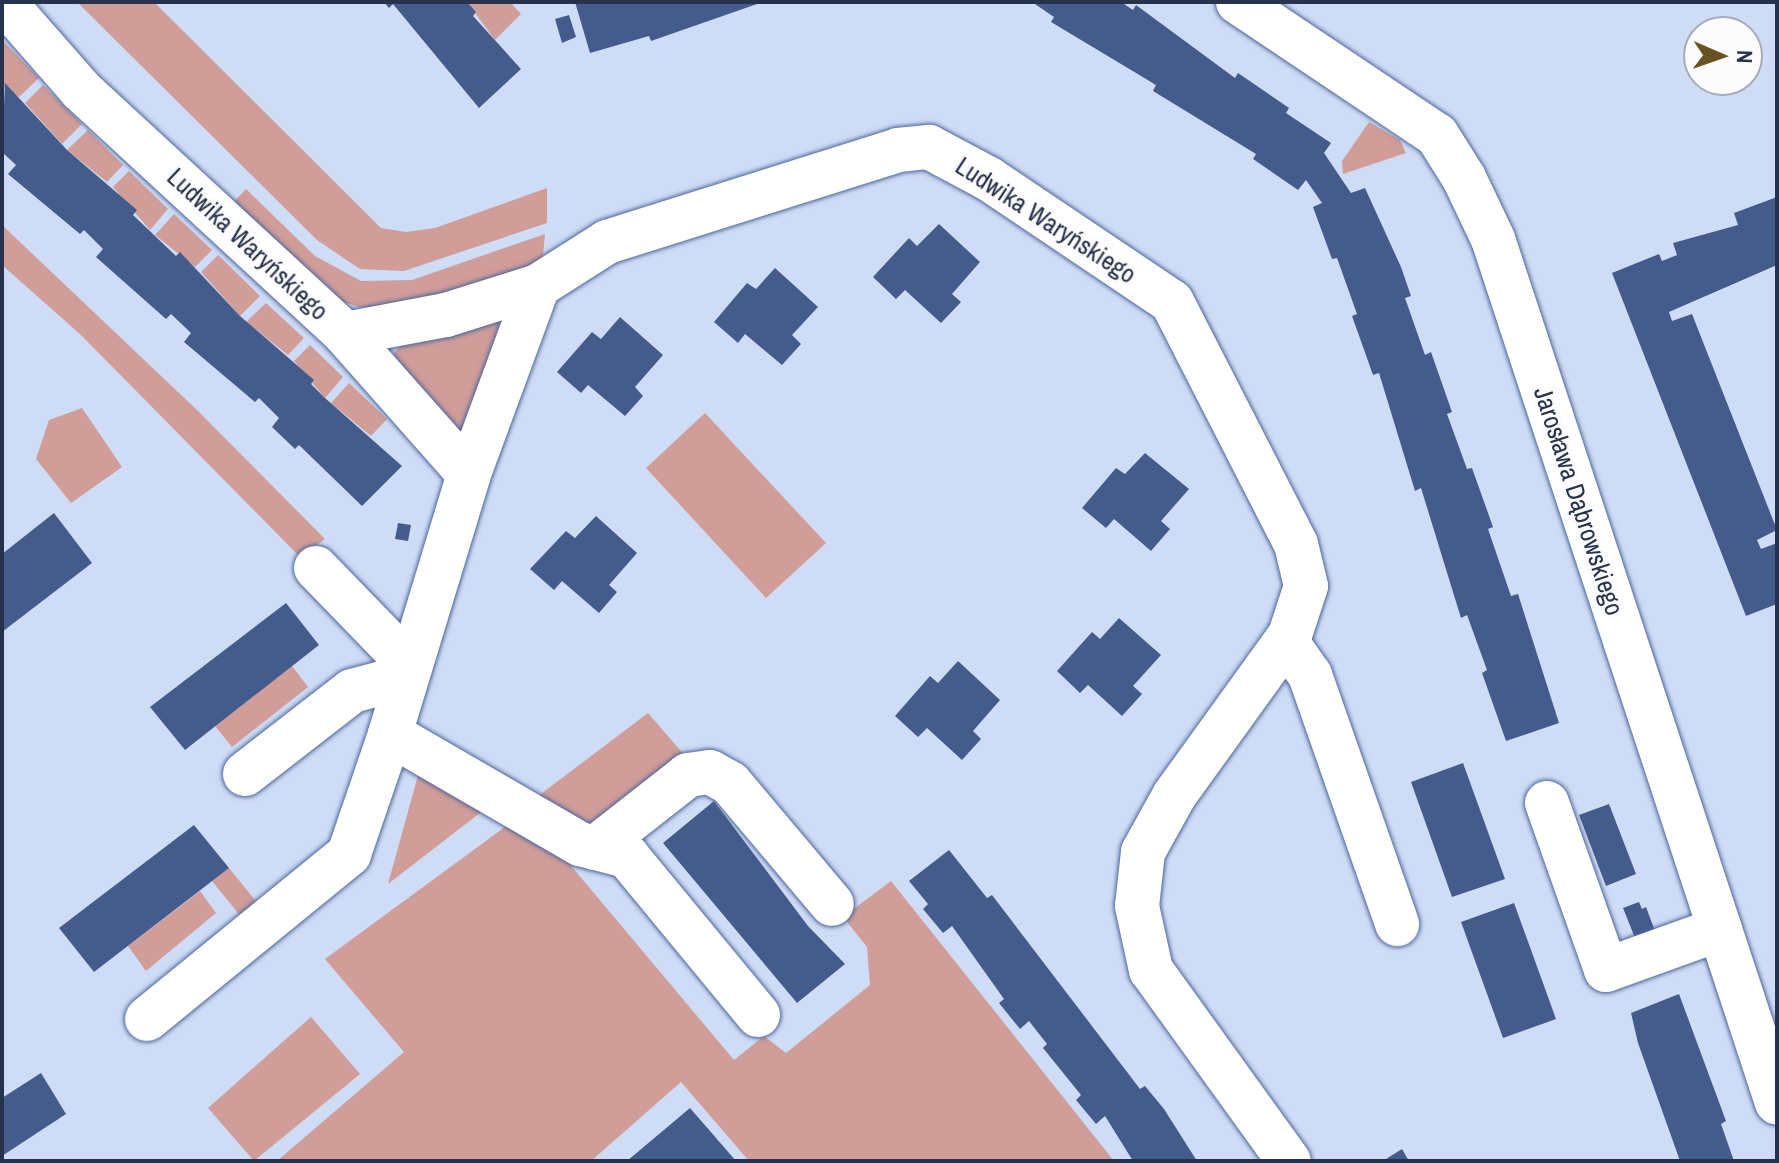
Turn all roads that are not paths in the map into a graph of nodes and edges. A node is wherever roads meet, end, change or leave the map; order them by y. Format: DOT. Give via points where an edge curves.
graph roads {
  1 [pos="4,2"];
  2 [pos="1238,2"];
  3 [pos="538,286"];
  4 [pos="345,334"];
  5 [pos="469,474"];
  6 [pos="316,568"];
  7 [pos="1286,641"];
  8 [pos="406,678"];
  9 [pos="390,734"];
  10 [pos="245,774"];
  11 [pos="1547,803"];
  12 [pos="595,848"];
  13 [pos="832,904"];
  14 [pos="1397,924"];
  15 [pos="1720,929"];
  16 [pos="758,1015"];
  17 [pos="147,1019"];
  18 [pos="1777,1103"];
  19 [pos="1289,1161"];
  1 -- 4 [label="street, Ludwika Waryńskiego" via="81,90"];
  2 -- 15 [label="street, Jarosława Dąbrowskiego" via="1437,135 1464,178 1493,239"];
  3 -- 4 [label="street, Ludwika Waryńskiego" via="446,315"];
  3 -- 5 [label="street"];
  3 -- 7 [label="street, Ludwika Waryńskiego" via="607,242 898,150 929,147 989,179 1172,302 1296,544 1306,586"];
  4 -- 5 [label="street"];
  5 -- 8 [label="street"];
  6 -- 8 [label="street"];
  7 -- 14 [label="street" via="1310,675"];
  7 -- 19 [label="street, Ludwika Waryńskiego" via="1174,796 1143,852 1137,906 1151,970"];
  8 -- 9 [label="street"];
  8 -- 10 [label="street" via="352,691"];
  9 -- 12 [label="street"];
  9 -- 17 [label="street" via="349,854"];
  11 -- 15 [label="street" via="1606,970"];
  12 -- 13 [label="street" via="688,775 710,772 730,783"];
  12 -- 16 [label="street" via="627,856"];
  15 -- 18 [label="street, Jarosława Dąbrowskiego"];
}
